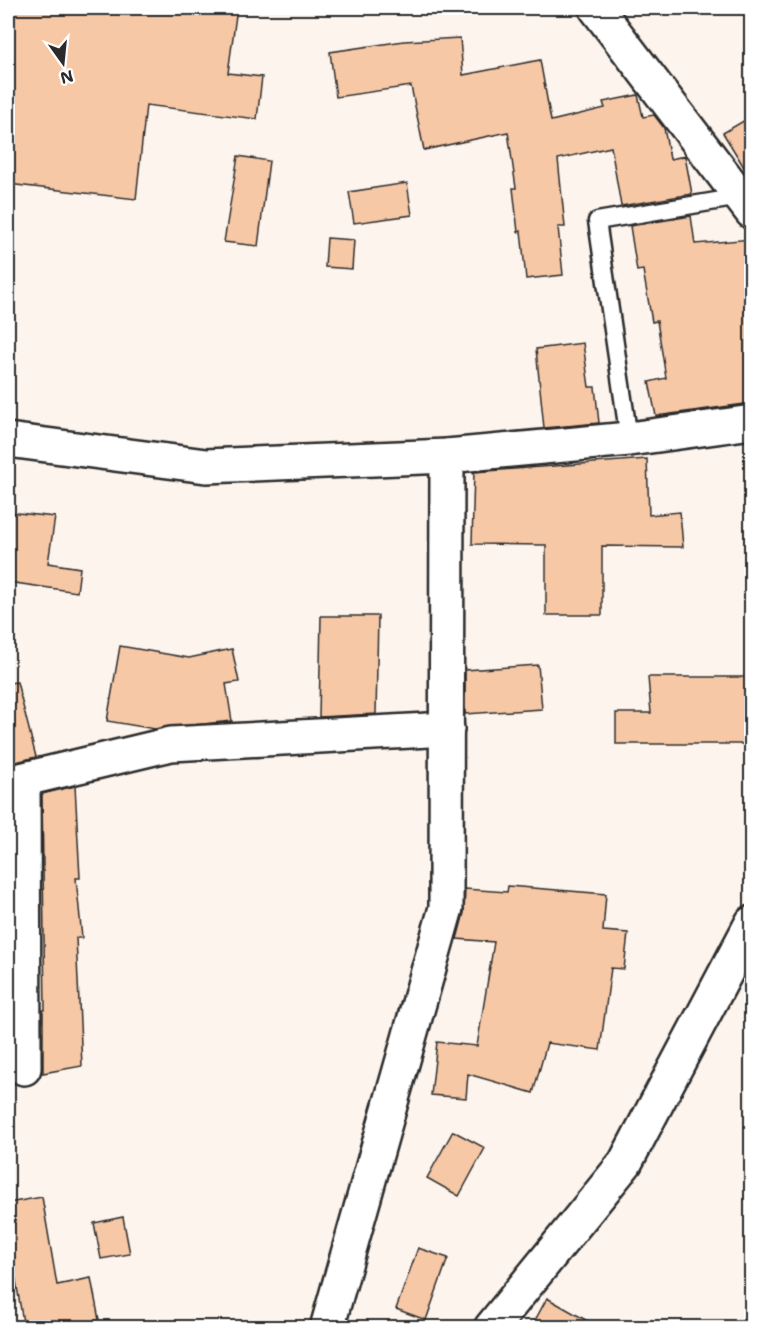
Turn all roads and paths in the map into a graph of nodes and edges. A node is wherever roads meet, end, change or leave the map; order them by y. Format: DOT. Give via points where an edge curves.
graph roads {
  1 [pos="596,8"];
  2 [pos="746,204"];
  3 [pos="752,422"];
  4 [pos="629,439"];
  5 [pos="8,440"];
  6 [pos="447,456"];
  7 [pos="447,729"];
  8 [pos="15,781"];
  9 [pos="752,923"];
  10 [pos="15,999"];
  11 [pos="24,1068"];
  12 [pos="327,1328"];
  13 [pos="491,1328"];
  1 -- 2 [label="street"];
  2 -- 4 [label="lane" via="597,221"];
  3 -- 4 [label="street"];
  4 -- 6 [label="street"];
  5 -- 6 [label="street" via="206,466"];
  6 -- 7 [label="street"];
  7 -- 8 [label="street" via="171,744"];
  7 -- 12 [label="street" via="446,908"];
  8 -- 10 [label="street"];
  9 -- 13 [label="street" via="625,1163"];
  10 -- 11 [label="street"];
}
